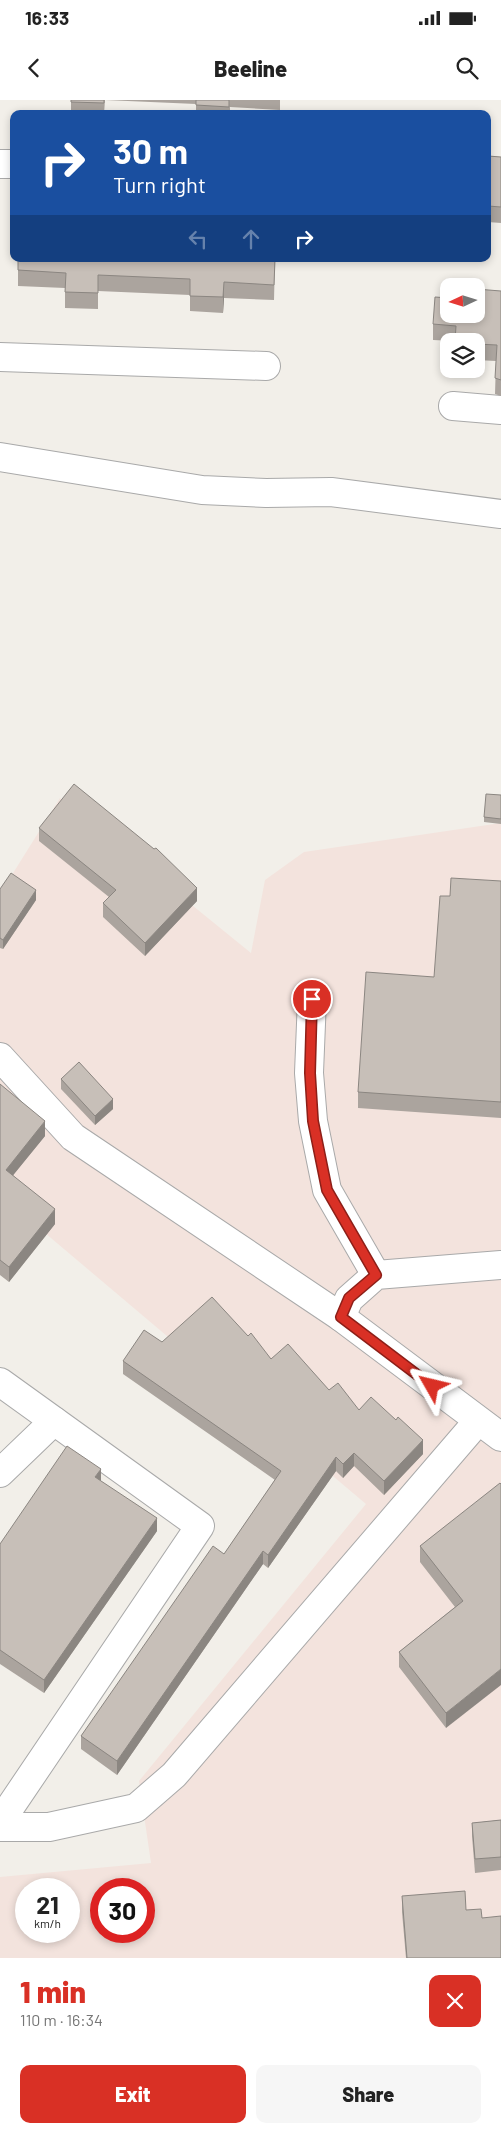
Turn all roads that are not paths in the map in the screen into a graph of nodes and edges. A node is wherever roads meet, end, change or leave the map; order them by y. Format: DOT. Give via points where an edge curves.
graph roads {
  1 [pos="0,357"];
  2 [pos="266,366"];
  3 [pos="453,406"];
  4 [pos="501,410"];
  5 [pos="0,457"];
  6 [pos="501,514"];
  7 [pos="312,999"];
  8 [pos="0,1057"];
  9 [pos="501,1265"];
  10 [pos="376,1275"];
  11 [pos="341,1317"];
  12 [pos="0,1382"];
  13 [pos="54,1421"];
  14 [pos="478,1421"];
  15 [pos="501,1437"];
  16 [pos="0,1473"];
  17 [pos="0,1822"];
  18 [pos="0,1828"];
  1 -- 2 [label="street"];
  3 -- 4 [label="street"];
  5 -- 6 [label="street" via="202,490 331,492"];
  7 -- 10 [label="street" via="310,1073 313,1121 327,1190"];
  8 -- 11 [label="street" via="73,1137"];
  9 -- 10 [label="street"];
  10 -- 11 [label="street" via="349,1298"];
  11 -- 14 [label="street"];
  12 -- 13 [label="street"];
  13 -- 16 [label="street"];
  13 -- 17 [label="street" via="200,1526"];
  14 -- 15 [label="street"];
  14 -- 18 [label="street" via="174,1775 136,1808 49,1827"];
}
